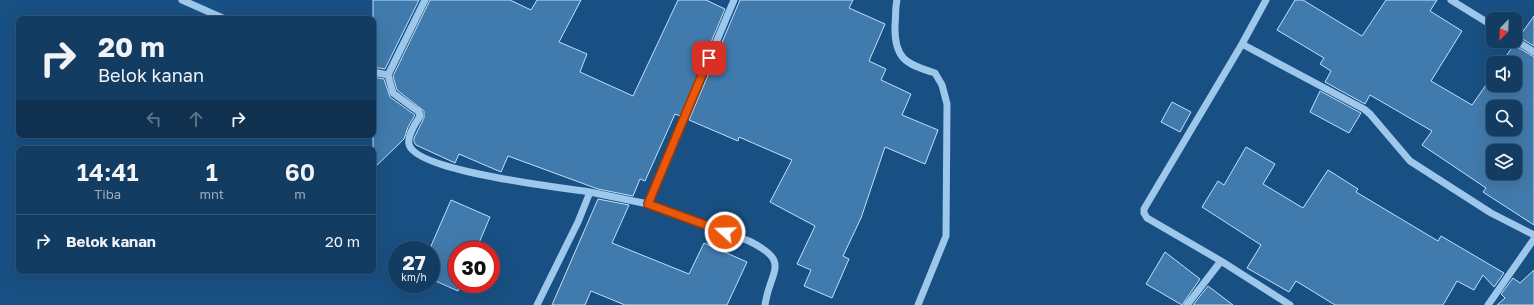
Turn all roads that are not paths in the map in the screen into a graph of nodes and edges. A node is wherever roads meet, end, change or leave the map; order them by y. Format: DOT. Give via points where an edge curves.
graph roads {
  1 [pos="182,0"];
  2 [pos="425,0"];
  3 [pos="734,0"];
  4 [pos="897,0"];
  5 [pos="1266,0"];
  6 [pos="1451,0"];
  7 [pos="218,16"];
  8 [pos="1486,22"];
  9 [pos="1242,44"];
  10 [pos="1522,44"];
  11 [pos="1534,52"];
  12 [pos="376,73"];
  13 [pos="388,75"];
  14 [pos="590,192"];
  15 [pos="648,204"];
  16 [pos="1534,235"];
  17 [pos="1534,238"];
  18 [pos="1221,261"];
  19 [pos="537,305"];
  20 [pos="765,305"];
  21 [pos="918,305"];
  22 [pos="1187,305"];
  23 [pos="1290,305"];
  24 [pos="1488,305"];
  1 -- 7 [label="street"];
  2 -- 13 [label="street"];
  3 -- 15 [label="street"];
  4 -- 21 [label="street" via="895,45 905,60 935,73 942,85 947,104 946,236"];
  5 -- 9 [label="street"];
  6 -- 8 [label="street"];
  9 -- 16 [label="street" via="1364,109 1410,161 1492,213"];
  9 -- 18 [label="street" via="1144,209 1147,218"];
  10 -- 11 [label="street"];
  12 -- 13 [label="street"];
  13 -- 14 [label="street" via="393,93 419,112 420,116 409,138 409,145 421,155 453,168 489,177"];
  14 -- 15 [label="street"];
  14 -- 19 [label="street"];
  15 -- 20 [label="street" via="764,248 774,259 775,271"];
  17 -- 24 [label="street"];
  18 -- 22 [label="street"];
  18 -- 23 [label="street"];
}
